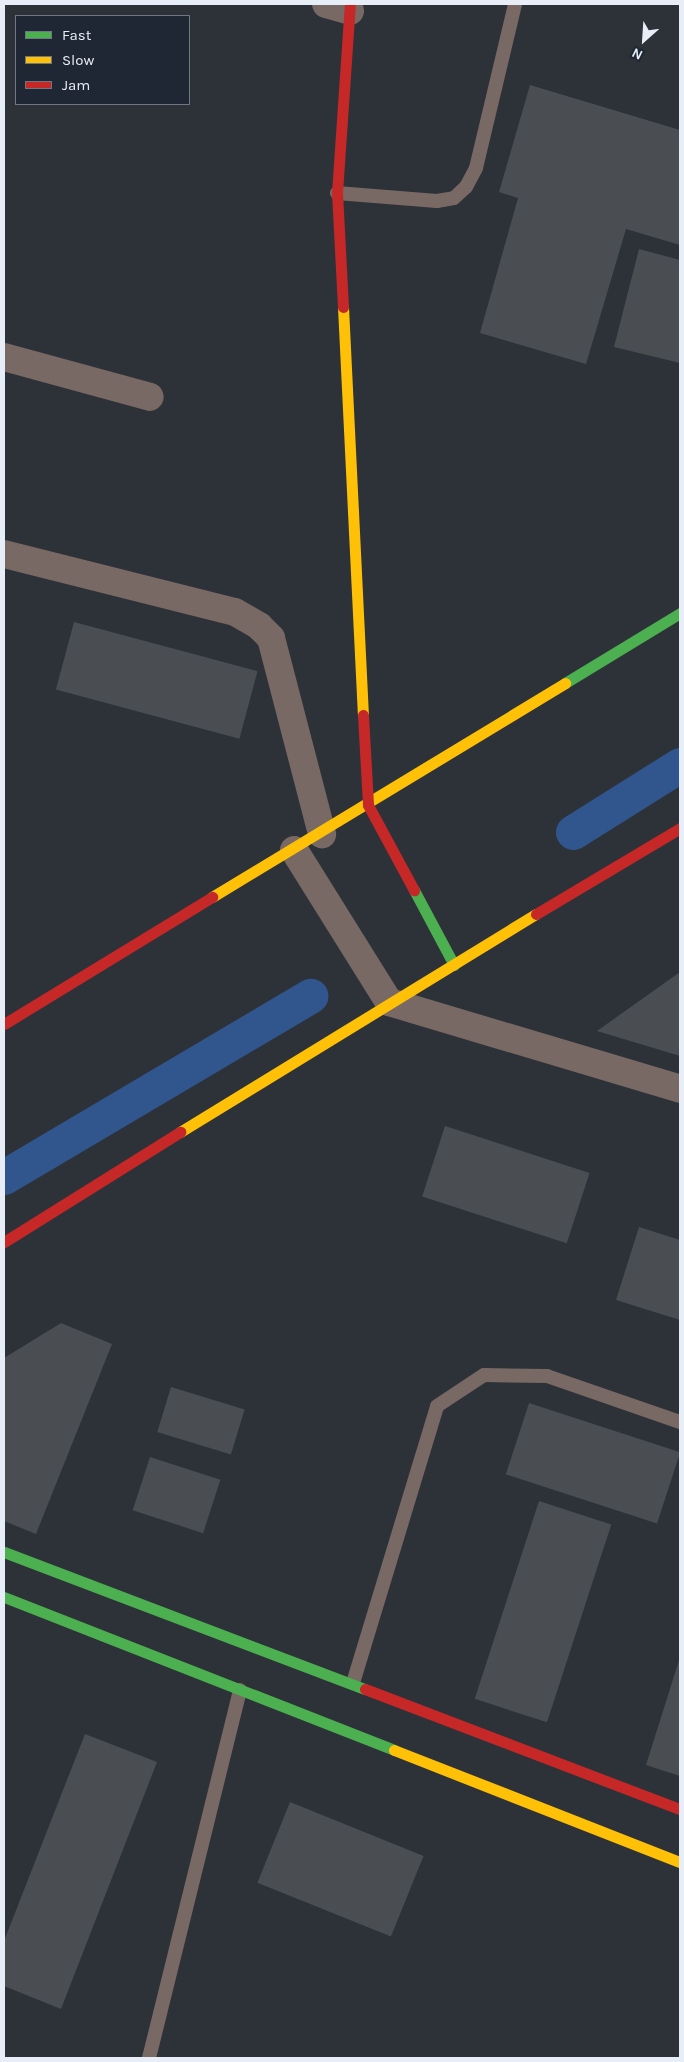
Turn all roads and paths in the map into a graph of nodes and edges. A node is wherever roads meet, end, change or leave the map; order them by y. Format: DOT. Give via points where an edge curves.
graph roads {
  1 [pos="515,4"];
  2 [pos="342,6"];
  3 [pos="337,193"];
  4 [pos="4,357"];
  5 [pos="150,397"];
  6 [pos="4,554"];
  7 [pos="680,613"];
  8 [pos="368,805"];
  9 [pos="680,828"];
  10 [pos="322,834"];
  11 [pos="663,839"];
  12 [pos="680,844"];
  13 [pos="294,850"];
  14 [pos="454,965"];
  15 [pos="389,1002"];
  16 [pos="4,1024"];
  17 [pos="680,1089"];
  18 [pos="4,1242"];
  19 [pos="680,1422"];
  20 [pos="4,1552"];
  21 [pos="4,1597"];
  22 [pos="353,1682"];
  23 [pos="240,1690"];
  24 [pos="680,1809"];
  25 [pos="680,1862"];
  26 [pos="149,2058"];
  1 -- 3 [label="lane" via="476,168 466,187 454,198 438,201"];
  2 -- 3 [label="street"];
  3 -- 8 [label="street"];
  4 -- 5 [label="street"];
  6 -- 10 [label="street" via="235,612 259,626 271,638"];
  7 -- 8 [label="street"];
  8 -- 10 [label="street"];
  8 -- 14 [label="street"];
  9 -- 11 [label="street"];
  10 -- 13 [label="street"];
  11 -- 12 [label="lane"];
  11 -- 14 [label="street"];
  13 -- 15 [label="street"];
  13 -- 16 [label="street"];
  14 -- 15 [label="street"];
  15 -- 17 [label="street"];
  15 -- 18 [label="street"];
  19 -- 22 [label="lane" via="547,1376 484,1375 437,1406"];
  20 -- 22 [label="street"];
  21 -- 23 [label="street"];
  22 -- 24 [label="street"];
  23 -- 25 [label="street"];
  23 -- 26 [label="lane"];
}
